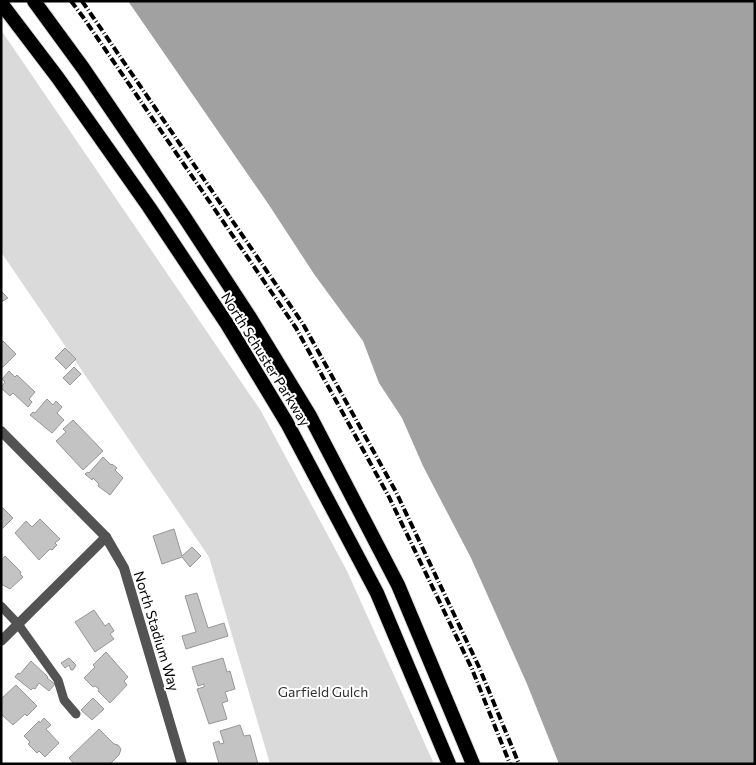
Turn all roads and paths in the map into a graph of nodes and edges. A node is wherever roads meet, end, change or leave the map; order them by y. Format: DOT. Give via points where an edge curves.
graph roads {
  1 [pos="34,1"];
  2 [pos="1,3"];
  3 [pos="1,431"];
  4 [pos="106,537"];
  5 [pos="1,606"];
  6 [pos="18,624"];
  7 [pos="1,640"];
  8 [pos="76,714"];
  9 [pos="182,764"];
  10 [pos="449,764"];
  11 [pos="473,764"];
  1 -- 11 [label="highway, North Schuster Parkway" via="183,215 310,416 398,585"];
  2 -- 10 [label="highway, North Schuster Parkway" via="149,207 227,324 287,423 377,593"];
  3 -- 4 [label="street, North Stadium Way"];
  4 -- 6 [label="street"];
  4 -- 9 [label="street, North Stadium Way" via="124,568"];
  5 -- 6 [label="lane"];
  6 -- 7 [label="street"];
  6 -- 8 [label="lane" via="58,680 64,700"];
}
